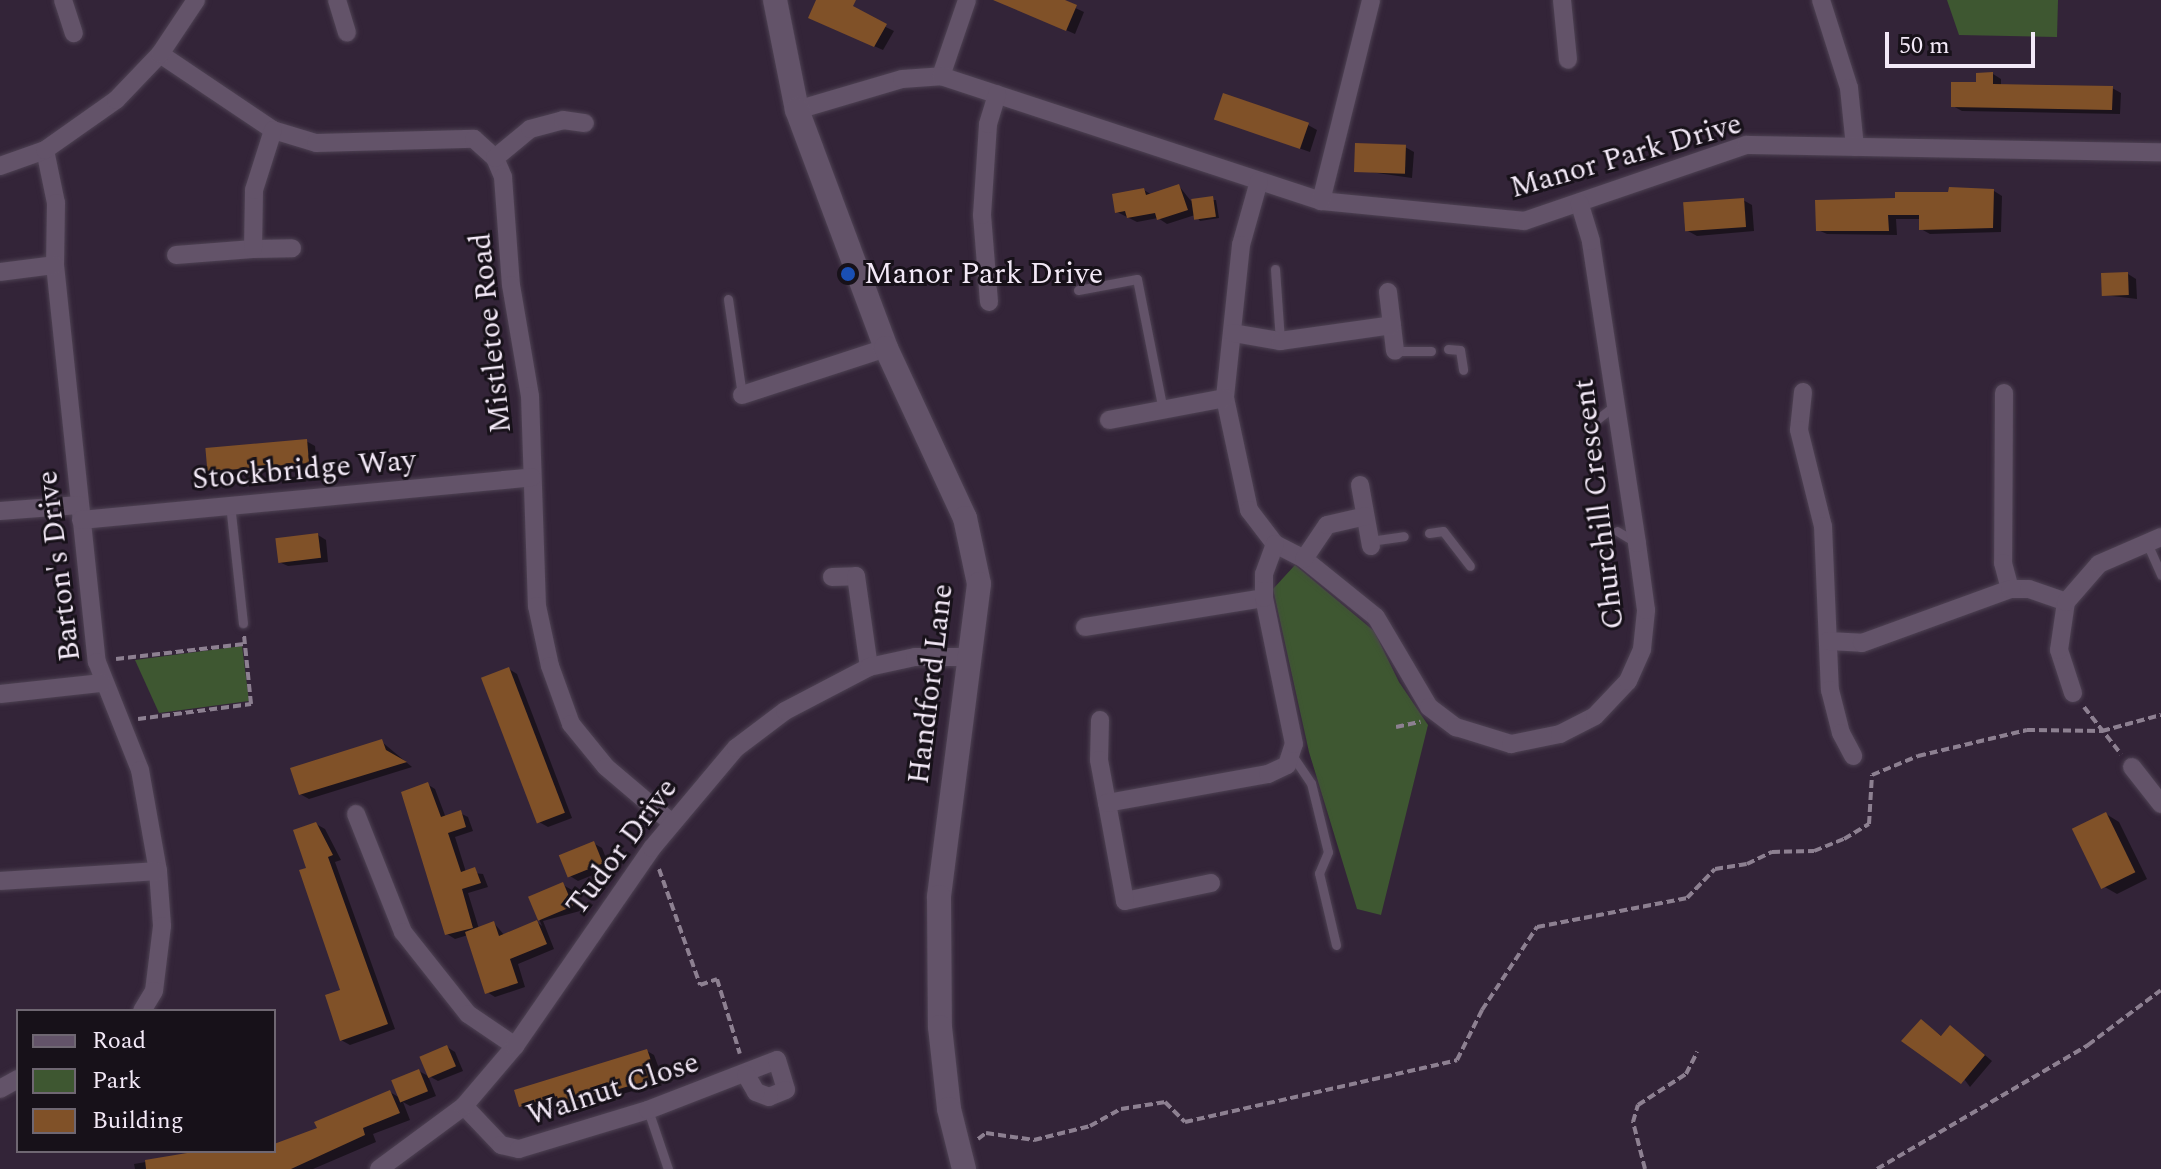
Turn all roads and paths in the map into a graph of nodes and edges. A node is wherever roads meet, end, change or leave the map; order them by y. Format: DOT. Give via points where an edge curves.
graph roads {
  1 [pos="63,0"];
  2 [pos="196,0"];
  3 [pos="337,0"];
  4 [pos="775,0"];
  5 [pos="967,0"];
  6 [pos="1371,0"];
  7 [pos="1562,0"];
  8 [pos="1821,0"];
  9 [pos="347,32"];
  10 [pos="74,33"];
  11 [pos="160,54"];
  12 [pos="1568,60"];
  13 [pos="941,76"];
  14 [pos="997,94"];
  15 [pos="797,110"];
  16 [pos="585,123"];
  17 [pos="273,130"];
  18 [pos="1855,147"];
  19 [pos="45,150"];
  20 [pos="2161,152"];
  21 [pos="495,158"];
  22 [pos="0,166"];
  23 [pos="1259,181"];
  24 [pos="1321,201"];
  25 [pos="1580,204"];
  26 [pos="292,248"];
  27 [pos="253,249"];
  28 [pos="176,255"];
  29 [pos="55,265"];
  30 [pos="1275,269"];
  31 [pos="0,272"];
  32 [pos="1078,290"];
  33 [pos="1388,292"];
  34 [pos="728,299"];
  35 [pos="989,302"];
  36 [pos="1392,325"];
  37 [pos="1233,333"];
  38 [pos="1280,341"];
  39 [pos="886,348"];
  40 [pos="1448,349"];
  41 [pos="1395,351"];
  42 [pos="1431,351"];
  43 [pos="1463,370"];
  44 [pos="1803,392"];
  45 [pos="2004,393"];
  46 [pos="742,395"];
  47 [pos="1225,398"];
  48 [pos="1617,404"];
  49 [pos="1163,410"];
  50 [pos="1109,420"];
  51 [pos="1595,421"];
  52 [pos="532,477"];
  53 [pos="1360,485"];
  54 [pos="230,504"];
  55 [pos="0,511"];
  56 [pos="80,512"];
  57 [pos="1365,516"];
  58 [pos="1617,531"];
  59 [pos="1429,533"];
  60 [pos="1404,536"];
  61 [pos="2154,540"];
  62 [pos="1370,543"];
  63 [pos="1637,543"];
  64 [pos="1275,544"];
  65 [pos="1304,559"];
  66 [pos="1470,566"];
  67 [pos="2161,575"];
  68 [pos="832,577"];
  69 [pos="2010,589"];
  70 [pos="1264,598"];
  71 [pos="2066,602"];
  72 [pos="243,623"];
  73 [pos="1085,627"];
  74 [pos="1828,641"];
  75 [pos="244,644"];
  76 [pos="972,657"];
  77 [pos="97,662"];
  78 [pos="869,667"];
  79 [pos="102,683"];
  80 [pos="2073,693"];
  81 [pos="0,694"];
  82 [pos="2161,715"];
  83 [pos="1100,720"];
  84 [pos="124,721"];
  85 [pos="2102,731"];
  86 [pos="1292,755"];
  87 [pos="1853,756"];
  88 [pos="2132,767"];
  89 [pos="1872,775"];
  90 [pos="1107,803"];
  91 [pos="2161,804"];
  92 [pos="356,814"];
  93 [pos="672,823"];
  94 [pos="652,848"];
  95 [pos="158,871"];
  96 [pos="0,881"];
  97 [pos="1211,883"];
  98 [pos="1336,945"];
  99 [pos="2161,990"];
  100 [pos="143,1009"];
  101 [pos="515,1046"];
  102 [pos="1697,1052"];
  103 [pos="746,1075"];
  104 [pos="464,1106"];
  105 [pos="648,1110"];
  106 [pos="962,1161"];
  107 [pos="379,1169"];
  108 [pos="668,1169"];
  109 [pos="1645,1169"];
  110 [pos="1877,1169"];
  1 -- 10 [label="street"];
  2 -- 11 [label="street"];
  3 -- 9 [label="street"];
  4 -- 15 [label="street, Handford Lane"];
  5 -- 13 [label="street"];
  6 -- 24 [label="street"];
  7 -- 12 [label="street"];
  8 -- 18 [label="street" via="1849,88"];
  11 -- 17 [label="street"];
  11 -- 19 [label="street" via="116,100"];
  13 -- 14 [label="street, Manor Park Drive"];
  13 -- 15 [label="street, Manor Park Drive" via="902,79"];
  14 -- 23 [label="street, Manor Park Drive"];
  14 -- 35 [label="street" via="988,124 982,215"];
  15 -- 39 [label="street, Handford Lane"];
  16 -- 21 [label="street" via="563,120 530,129"];
  17 -- 21 [label="street" via="316,143 474,139"];
  17 -- 27 [label="street" via="254,190"];
  18 -- 20 [label="street, Manor Park Drive"];
  18 -- 25 [label="street, Manor Park Drive" via="1746,145"];
  19 -- 22 [label="street"];
  19 -- 29 [label="street, Barton's Drive" via="56,203"];
  21 -- 52 [label="street, Mistletoe Road" via="503,177 511,285 530,396"];
  23 -- 24 [label="street, Manor Park Drive"];
  23 -- 37 [label="street, Churchill Crescent" via="1241,245"];
  24 -- 25 [label="street, Manor Park Drive" via="1524,221"];
  25 -- 48 [label="street, Churchill Crescent"];
  26 -- 27 [label="street"];
  27 -- 28 [label="street"];
  29 -- 31 [label="street"];
  29 -- 56 [label="street, Barton's Drive"];
  30 -- 38 [label="lane"];
  32 -- 49 [label="lane" via="1137,279"];
  33 -- 36 [label="street"];
  34 -- 46 [label="lane"];
  36 -- 38 [label="street"];
  36 -- 41 [label="street"];
  37 -- 38 [label="street"];
  37 -- 47 [label="street, Churchill Crescent"];
  39 -- 46 [label="street"];
  39 -- 76 [label="street, Handford Lane" via="965,518 979,584"];
  40 -- 43 [label="lane" via="1460,350"];
  41 -- 42 [label="lane"];
  44 -- 74 [label="street" via="1799,430 1823,526"];
  45 -- 69 [label="street" via="2003,563"];
  47 -- 49 [label="street"];
  47 -- 64 [label="street, Churchill Crescent" via="1249,510"];
  48 -- 51 [label="lane"];
  48 -- 63 [label="street, Churchill Crescent"];
  49 -- 50 [label="street"];
  52 -- 54 [label="street, Stockbridge Way"];
  52 -- 93 [label="street, Mistletoe Road" via="537,606 550,666 571,724 606,767"];
  53 -- 57 [label="street"];
  54 -- 56 [label="street, Stockbridge Way"];
  54 -- 72 [label="lane"];
  55 -- 56 [label="street, Stockbridge Way"];
  56 -- 77 [label="street, Barton's Drive"];
  57 -- 62 [label="street"];
  57 -- 65 [label="street" via="1327,525"];
  58 -- 63 [label="lane"];
  59 -- 66 [label="lane" via="1443,531"];
  60 -- 62 [label="lane"];
  61 -- 67 [label="lane"];
  61 -- 71 [label="street" via="2099,564"];
  63 -- 65 [label="street, Churchill Crescent" via="1646,610 1642,649 1628,681 1595,716 1560,734 1511,744 1456,727 1429,707 1376,617"];
  64 -- 65 [label="street, Churchill Crescent"];
  64 -- 70 [label="street" via="1264,574"];
  68 -- 78 [label="street" via="856,576"];
  69 -- 71 [label="street" via="2029,589"];
  69 -- 74 [label="street" via="1862,643"];
  70 -- 73 [label="street"];
  70 -- 86 [label="street"];
  71 -- 80 [label="street" via="2059,650"];
  72 -- 75 [label="path"];
  74 -- 87 [label="street" via="1830,690"];
  75 -- 77 [label="path"];
  75 -- 84 [label="path" via="251,704"];
  76 -- 78 [label="street, Tudor Drive" via="915,657"];
  76 -- 106 [label="street, Handford Lane" via="943,835 939,897 940,1027"];
  77 -- 79 [label="street, Barton's Drive"];
  78 -- 93 [label="street, Tudor Drive" via="785,711 736,748"];
  79 -- 81 [label="street"];
  79 -- 84 [label="street, Barton's Drive"];
  80 -- 85 [label="path"];
  82 -- 85 [label="path"];
  83 -- 90 [label="street" via="1099,760"];
  84 -- 95 [label="street, Barton's Drive" via="140,770"];
  85 -- 88 [label="path"];
  85 -- 89 [label="path" via="2027,730 1918,756"];
  86 -- 90 [label="street" via="1287,765 1268,774"];
  86 -- 98 [label="lane" via="1311,783 1328,852 1319,873"];
  87 -- 89 [label="path"];
  88 -- 91 [label="street"];
  89 -- 106 [label="path" via="1869,824 1844,839 1814,851 1772,852 1747,864 1715,869 1687,898 1537,927 1482,1010 1457,1060 1185,1122 1165,1102 1121,1109 1090,1126 1034,1140 986,1133"];
  90 -- 97 [label="street" via="1125,901"];
  92 -- 101 [label="street" via="403,932 468,1014"];
  93 -- 94 [label="street, Tudor Drive"];
  94 -- 101 [label="street, Tudor Drive"];
  94 -- 103 [label="path" via="700,985 717,979"];
  95 -- 96 [label="street"];
  95 -- 100 [label="street, Barton's Drive" via="162,926 154,991"];
  99 -- 110 [label="path" via="2088,1045"];
  101 -- 104 [label="street, Tudor Drive"];
  102 -- 109 [label="path" via="1686,1074 1638,1105 1633,1122"];
  103 -- 105 [label="street, Walnut Close"];
  104 -- 105 [label="street, Walnut Close" via="501,1145 519,1149"];
  104 -- 107 [label="street, Tudor Drive"];
  105 -- 108 [label="lane"];
}
